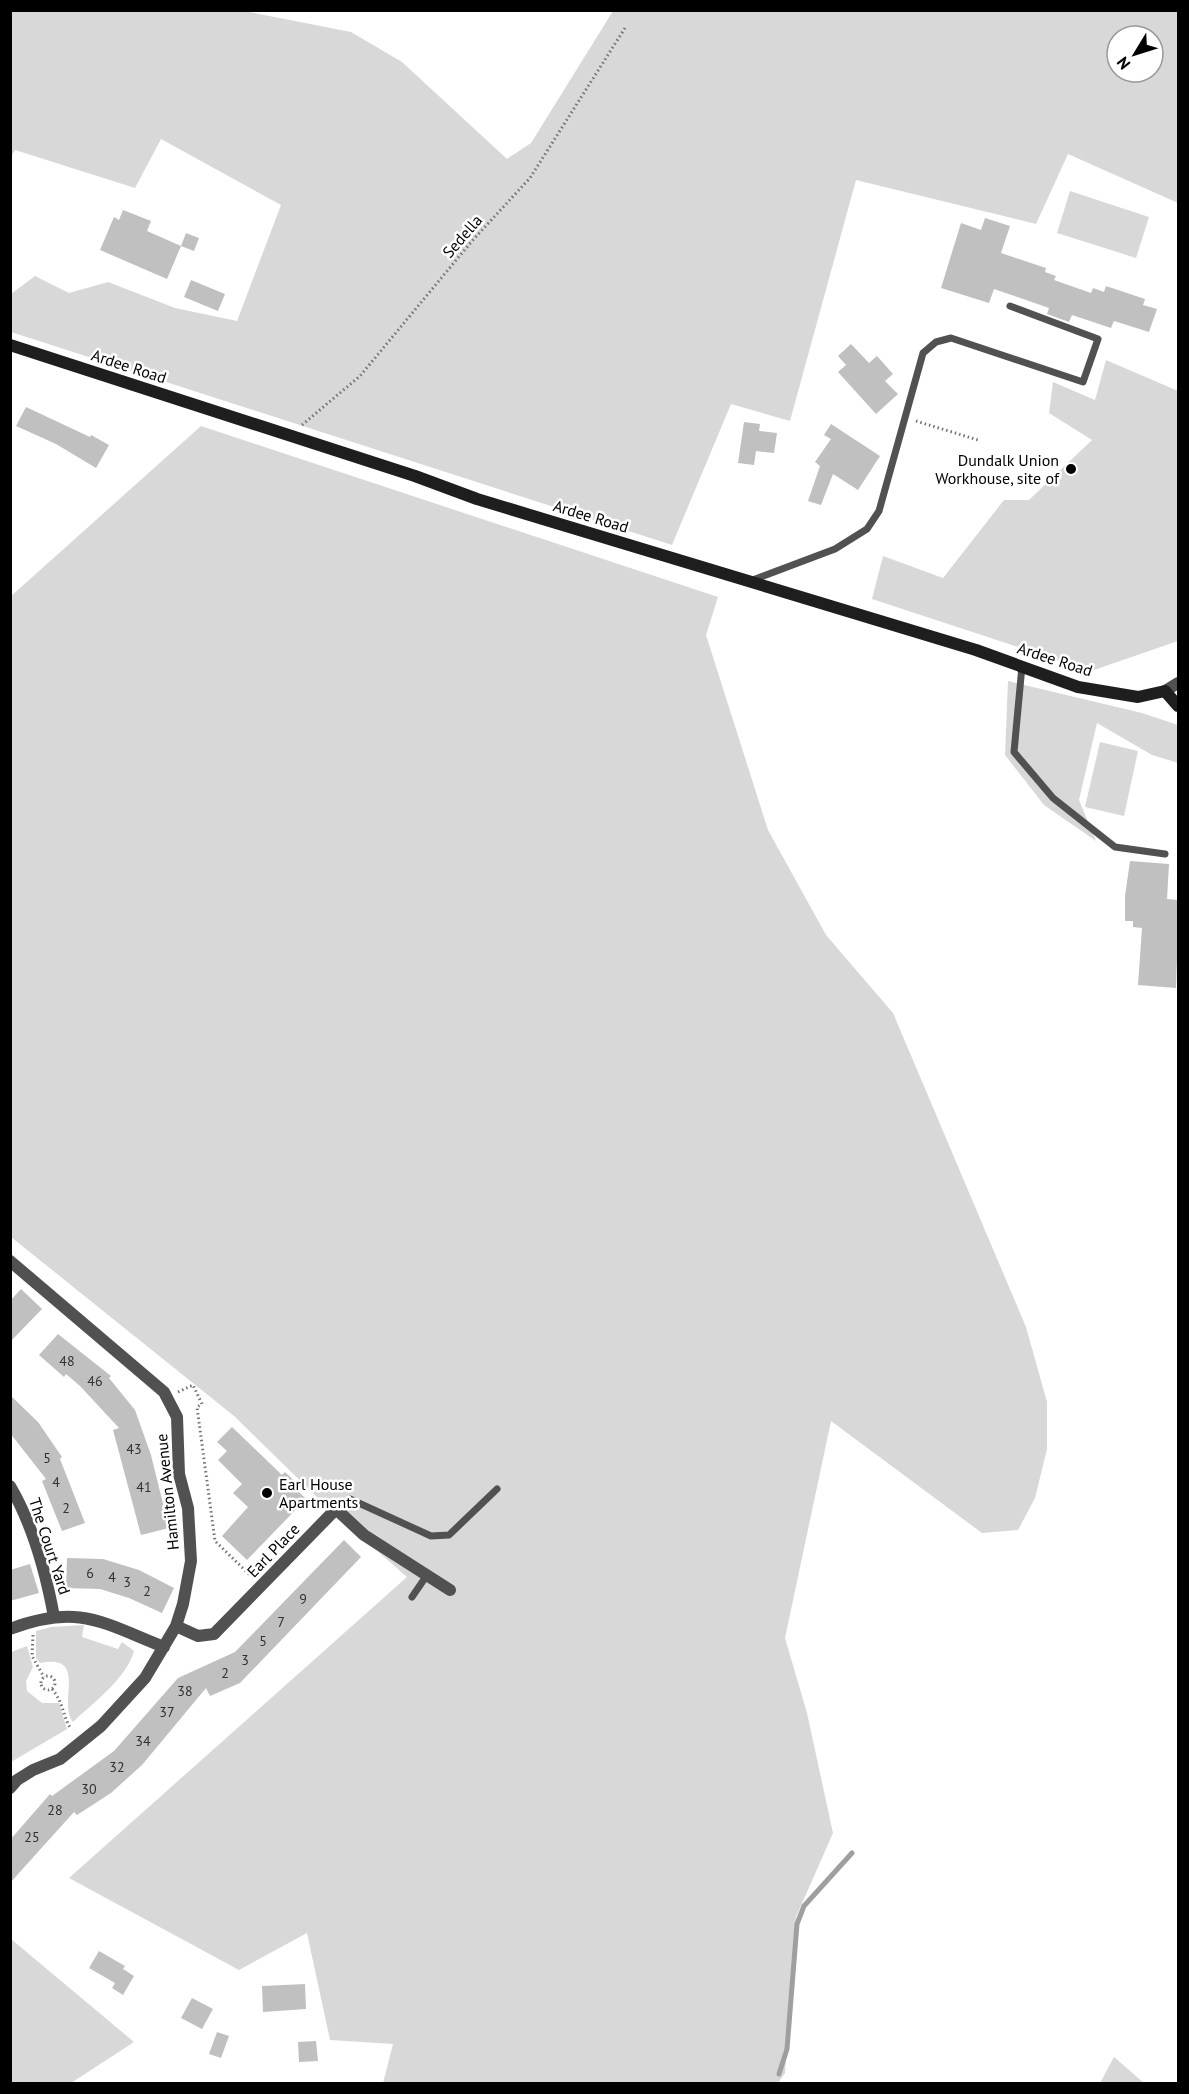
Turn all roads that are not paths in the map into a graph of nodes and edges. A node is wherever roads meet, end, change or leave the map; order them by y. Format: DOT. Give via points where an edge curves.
graph roads {
  1 [pos="1010,306"];
  2 [pos="10,345"];
  3 [pos="747,582"];
  4 [pos="1022,666"];
  5 [pos="1179,684"];
  6 [pos="1166,691"];
  7 [pos="1179,706"];
  8 [pos="1165,854"];
  9 [pos="11,1261"];
  10 [pos="10,1486"];
  11 [pos="497,1489"];
  12 [pos="336,1509"];
  13 [pos="427,1575"];
  14 [pos="450,1590"];
  15 [pos="412,1598"];
  16 [pos="54,1617"];
  17 [pos="176,1626"];
  18 [pos="10,1629"];
  19 [pos="164,1647"];
  20 [pos="10,1788"];
  1 -- 3 [label="lane" via="1098,339 1083,382 951,338 936,342 923,353 879,511 867,529 835,549"];
  2 -- 3 [label="main road, Ardee Road" via="477,499"];
  3 -- 4 [label="main road, Ardee Road"];
  4 -- 6 [label="main road, Ardee Road" via="1078,687 1138,697"];
  4 -- 8 [label="lane" via="1014,752 1053,798 1115,847"];
  5 -- 6 [label="street"];
  6 -- 7 [label="main road"];
  9 -- 17 [label="street, Hamilton Avenue" via="164,1392 177,1417 179,1474 188,1508 191,1561"];
  10 -- 16 [label="street, The Court Yard" via="19,1500 47,1580"];
  11 -- 12 [label="lane" via="449,1535 431,1536 350,1499"];
  12 -- 13 [label="street" via="364,1535"];
  12 -- 17 [label="street, Earl Place" via="214,1634 198,1636"];
  13 -- 14 [label="street"];
  13 -- 15 [label="lane"];
  16 -- 18 [label="street"];
  16 -- 19 [label="street" via="89,1617"];
  17 -- 19 [label="street, Hamilton Avenue"];
  19 -- 20 [label="street, Hamilton Avenue" via="138,1687 85,1741 60,1759 16,1780"];
}
